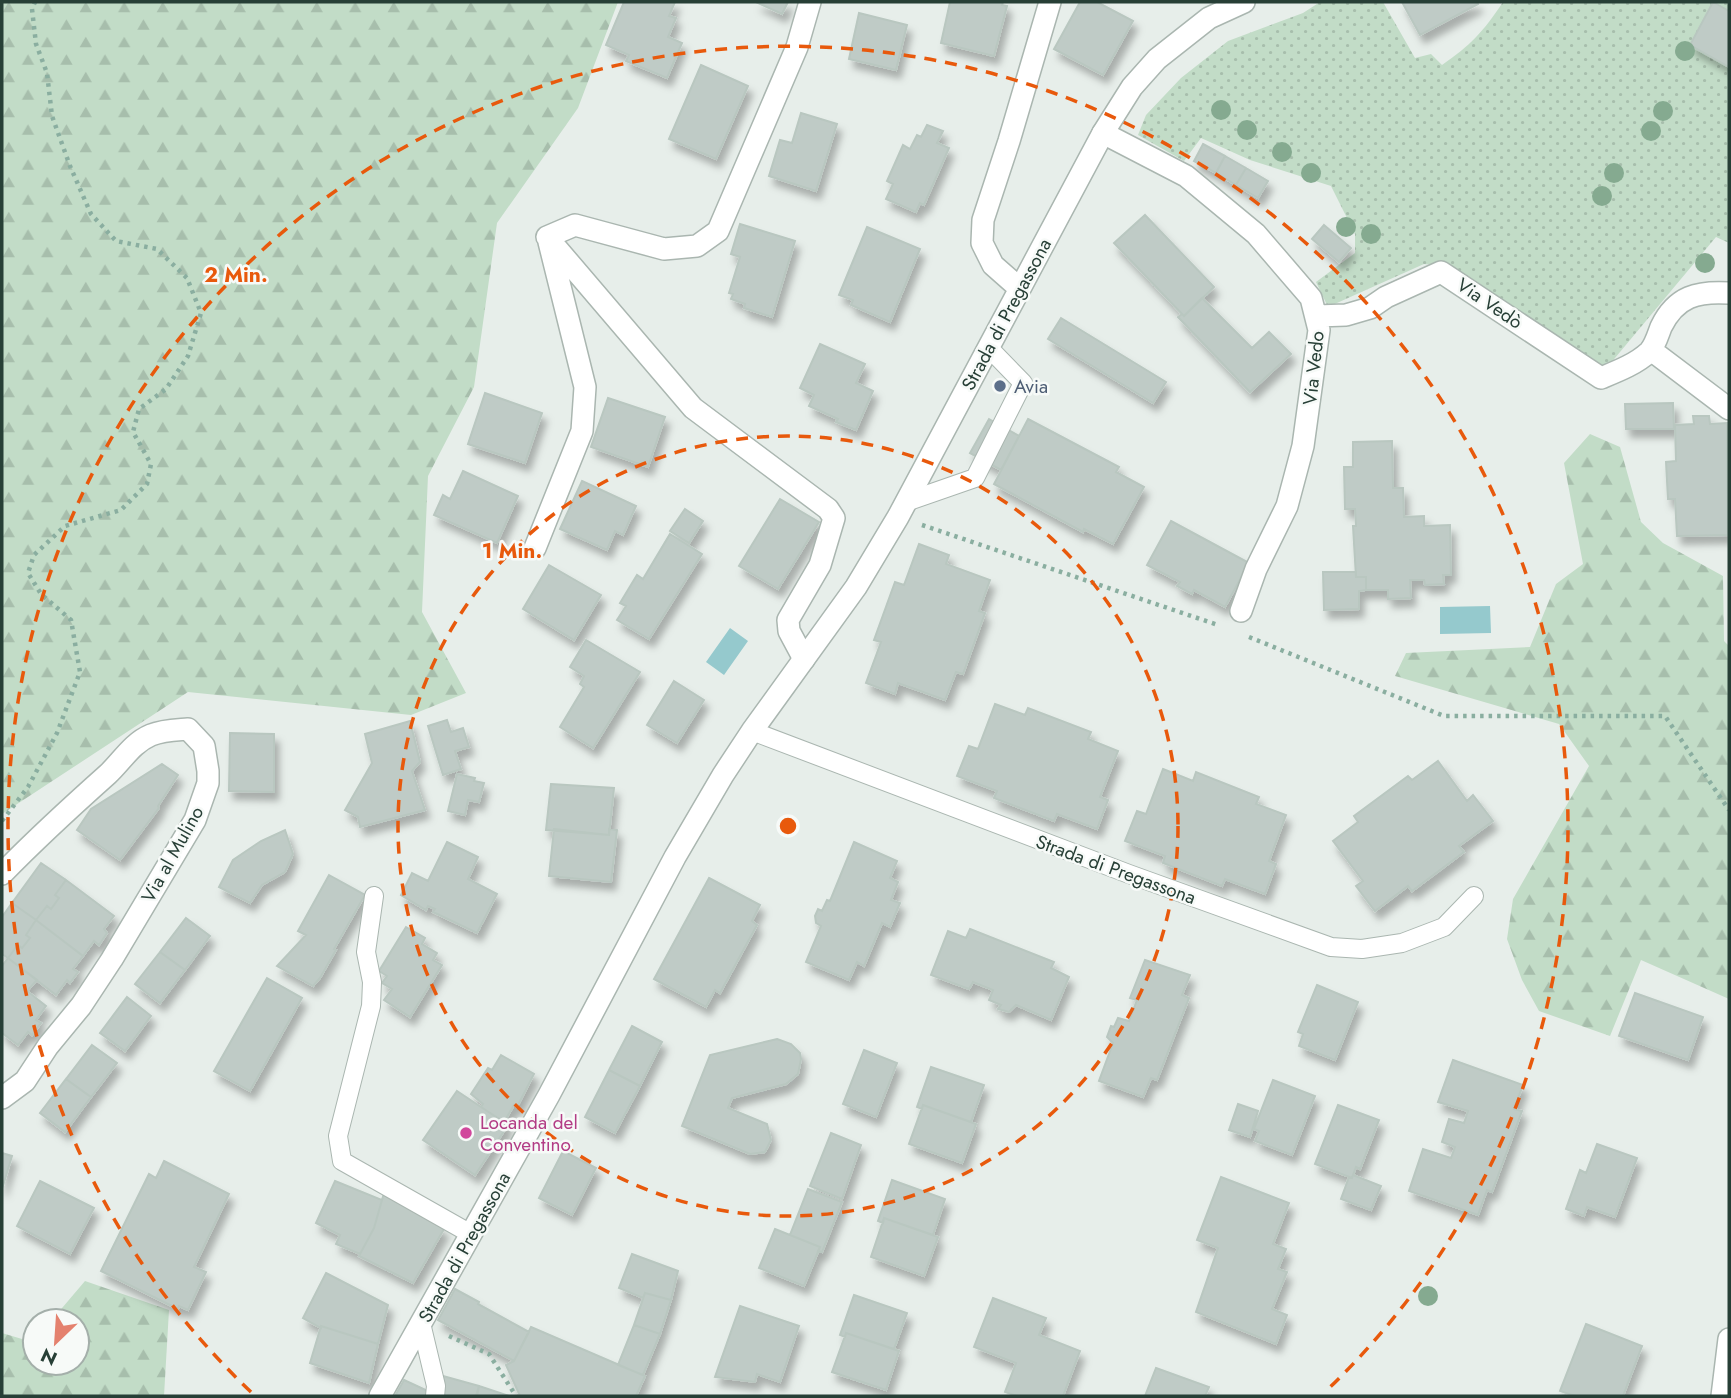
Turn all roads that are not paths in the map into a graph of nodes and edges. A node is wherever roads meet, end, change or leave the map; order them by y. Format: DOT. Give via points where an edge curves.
graph roads {
  1 [pos="810,2"];
  2 [pos="1050,2"];
  3 [pos="1244,2"];
  4 [pos="1103,133"];
  5 [pos="547,237"];
  6 [pos="1019,288"];
  7 [pos="1729,293"];
  8 [pos="1317,316"];
  9 [pos="988,347"];
  10 [pos="1651,350"];
  11 [pos="1729,409"];
  12 [pos="902,509"];
  13 [pos="535,548"];
  14 [pos="1241,611"];
  15 [pos="804,659"];
  16 [pos="752,731"];
  17 [pos="2,874"];
  18 [pos="374,896"];
  19 [pos="1475,896"];
  20 [pos="2,1098"];
  21 [pos="471,1234"];
  22 [pos="421,1323"];
  23 [pos="1729,1339"];
  24 [pos="380,1396"];
  25 [pos="435,1396"];
  26 [pos="1721,1396"];
  1 -- 5 [label="street" via="797,47 718,231 697,246 664,248 575,225"];
  2 -- 6 [label="street" via="983,220 982,243 993,265"];
  3 -- 4 [label="street, Strada di Pregassona" via="1209,18 1157,59 1132,87"];
  4 -- 6 [label="street, Strada di Pregassona"];
  4 -- 8 [label="street, Via Vedo" via="1186,176 1256,234 1311,298"];
  5 -- 13 [label="street" via="585,387 582,431"];
  5 -- 15 [label="street" via="693,408 834,518 820,565 788,620"];
  6 -- 9 [label="street, Strada di Pregassona"];
  7 -- 10 [label="street" via="1704,292 1678,305 1664,321"];
  8 -- 10 [label="street, Via Vedò" via="1370,309 1441,272 1601,378"];
  8 -- 14 [label="street, Via Vedo" via="1303,446 1287,506"];
  9 -- 12 [label="street, Strada di Pregassona"];
  9 -- 12 [label="lane" via="1023,383 975,478"];
  10 -- 11 [label="street"];
  12 -- 15 [label="street, Strada di Pregassona" via="856,587"];
  15 -- 16 [label="street, Strada di Pregassona"];
  16 -- 19 [label="lane, Strada di Pregassona" via="1331,947 1362,949 1402,943 1444,927"];
  16 -- 21 [label="street, Strada di Pregassona" via="675,857"];
  17 -- 20 [label="street, Via al Mulino" via="128,750 150,735 188,729 204,746 208,783 195,820 81,1006 25,1081"];
  18 -- 21 [label="lane" via="366,952 371,1006 338,1136 342,1161"];
  21 -- 22 [label="street, Strada di Pregassona"];
  22 -- 24 [label="street, Strada di Pregassona"];
  22 -- 25 [label="lane"];
  23 -- 26 [label="street"];
}
